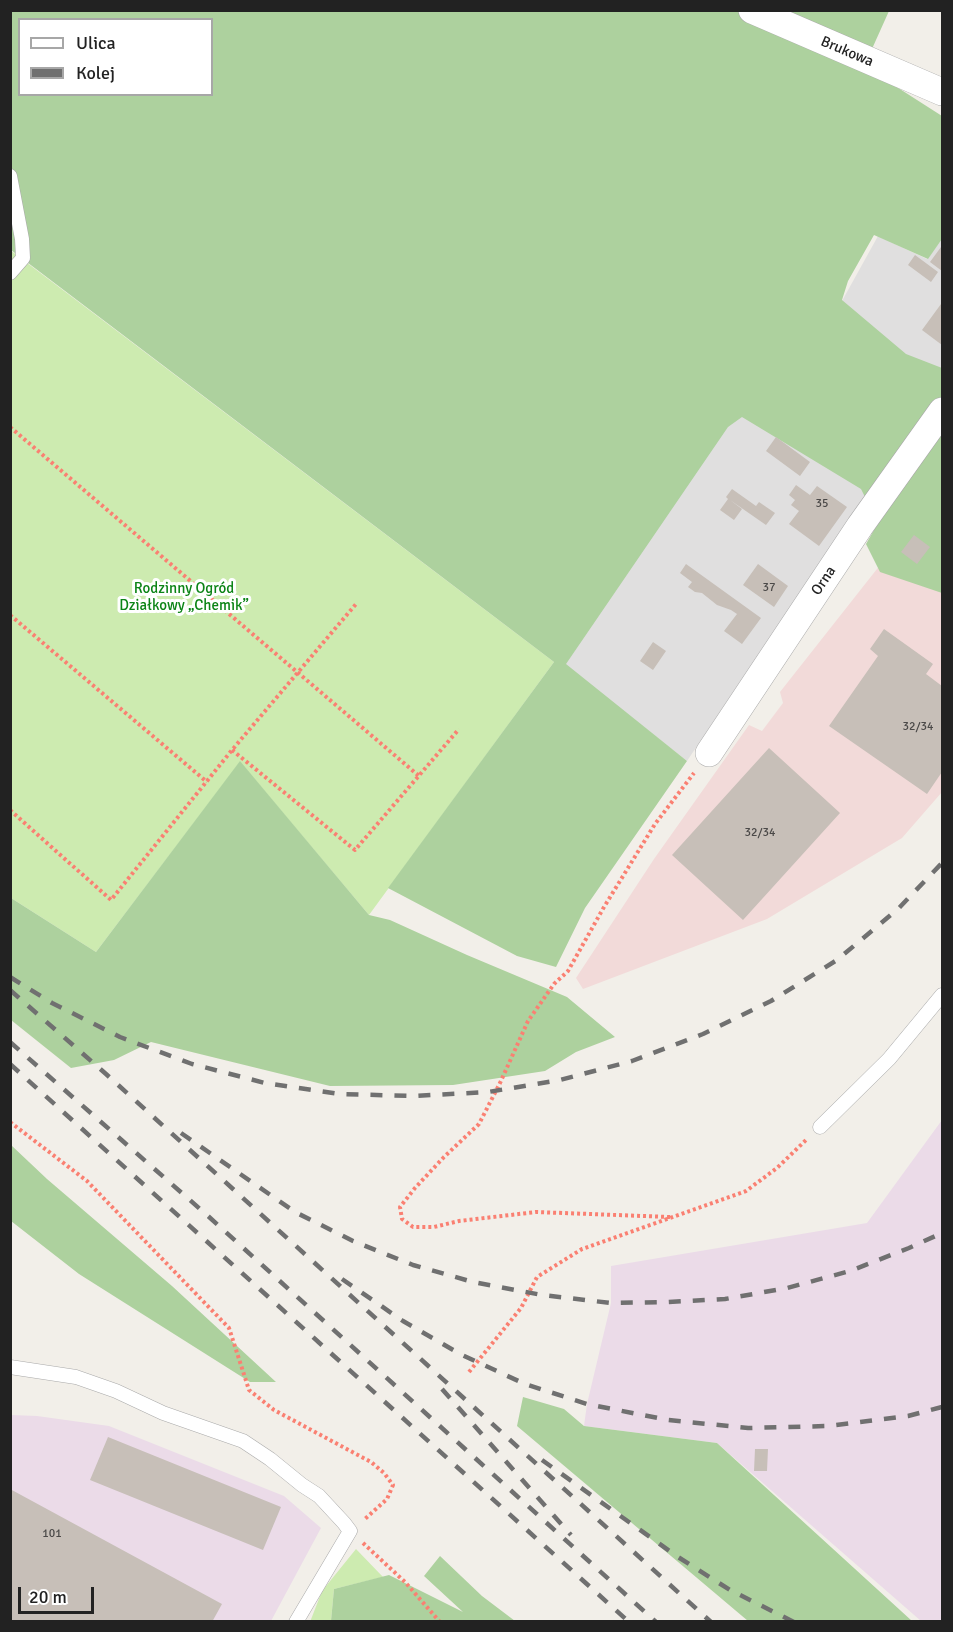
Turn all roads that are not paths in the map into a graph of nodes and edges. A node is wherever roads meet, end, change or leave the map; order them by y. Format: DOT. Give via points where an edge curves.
graph roads {
  1 [pos="752,10"];
  2 [pos="942,92"];
  3 [pos="10,176"];
  4 [pos="10,273"];
  5 [pos="942,411"];
  6 [pos="709,753"];
  7 [pos="942,995"];
  8 [pos="820,1127"];
  9 [pos="10,1366"];
  10 [pos="296,1622"];
  1 -- 2 [label="street, Brukowa"];
  3 -- 4 [label="lane" via="23,258"];
  5 -- 6 [label="street, Orna" via="860,526"];
  7 -- 8 [label="lane" via="889,1059"];
  9 -- 10 [label="lane" via="76,1377 243,1441 319,1496 350,1531"];
}
